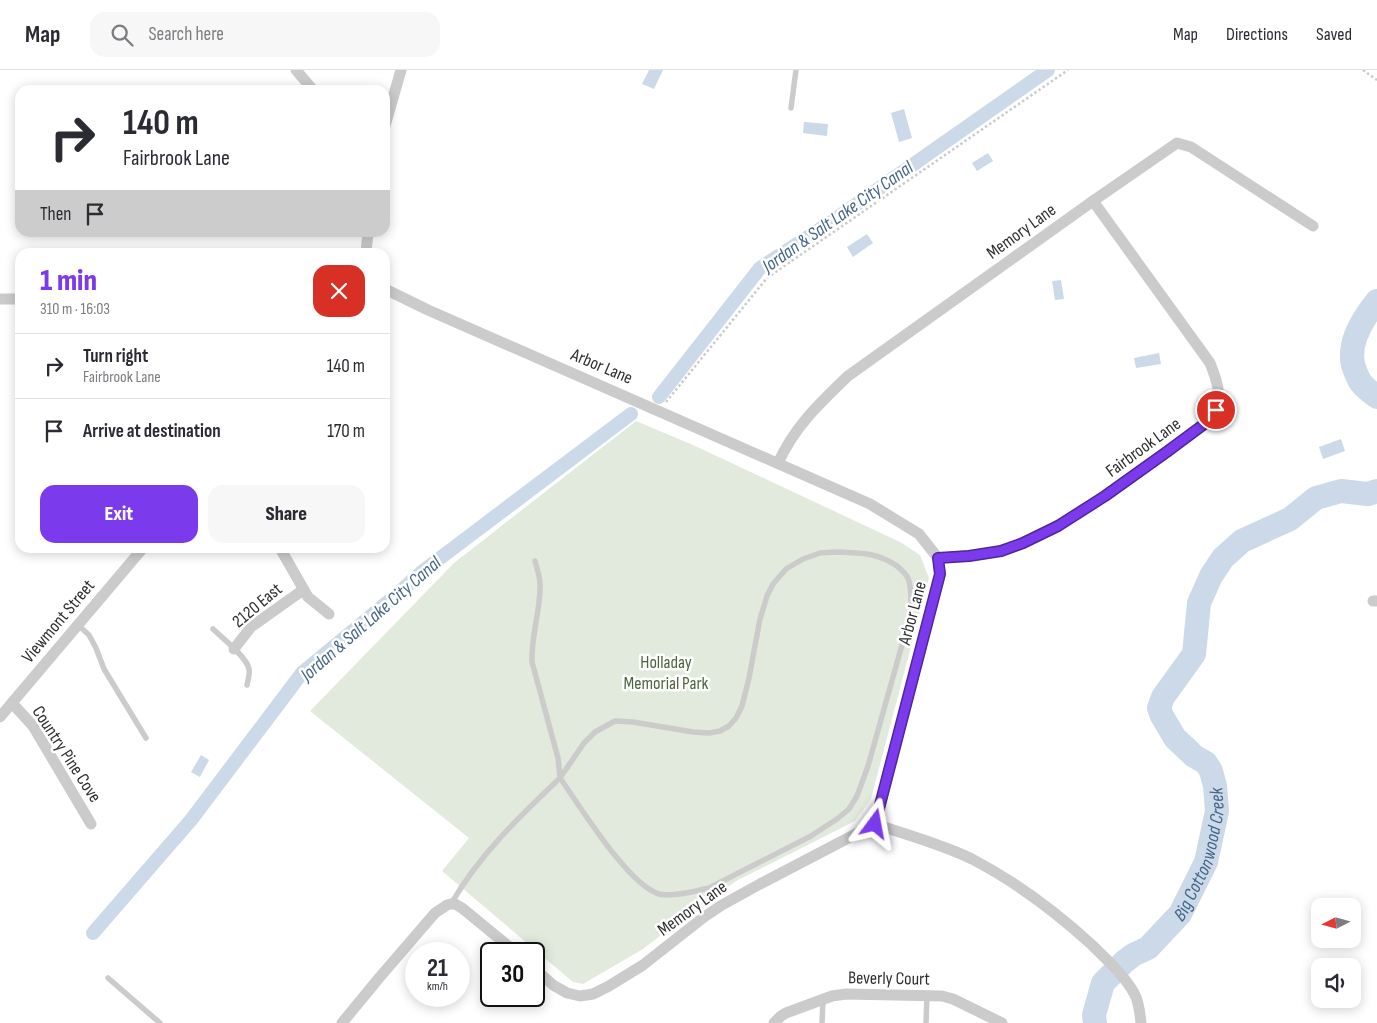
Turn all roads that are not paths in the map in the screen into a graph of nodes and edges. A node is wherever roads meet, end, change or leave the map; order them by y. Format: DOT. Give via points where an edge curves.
graph roads {
  1 [pos="296,70"];
  2 [pos="401,70"];
  3 [pos="796,70"];
  4 [pos="309,85"];
  5 [pos="390,108"];
  6 [pos="791,108"];
  7 [pos="1093,201"];
  8 [pos="1313,226"];
  9 [pos="390,291"];
  10 [pos="0,299"];
  11 [pos="15,299"];
  12 [pos="778,463"];
  13 [pos="139,553"];
  14 [pos="283,553"];
  15 [pos="938,558"];
  16 [pos="535,561"];
  17 [pos="303,590"];
  18 [pos="329,614"];
  19 [pos="78,624"];
  20 [pos="212,629"];
  21 [pos="234,649"];
  22 [pos="246,685"];
  23 [pos="12,703"];
  24 [pos="0,717"];
  25 [pos="146,738"];
  26 [pos="560,778"];
  27 [pos="91,824"];
  28 [pos="875,824"];
  29 [pos="451,904"];
  30 [pos="503,942"];
  31 [pos="108,978"];
  32 [pos="545,978"];
  33 [pos="927,995"];
  34 [pos="823,1000"];
  35 [pos="775,1022"];
  36 [pos="160,1023"];
  37 [pos="342,1023"];
  38 [pos="822,1023"];
  39 [pos="926,1023"];
  40 [pos="1002,1023"];
  41 [pos="1141,1023"];
  1 -- 4 [label="street"];
  2 -- 5 [label="street"];
  3 -- 6 [label="lane"];
  7 -- 8 [label="street, Memory Lane" via="1177,143 1191,147"];
  7 -- 12 [label="street, Memory Lane" via="848,376 806,418"];
  7 -- 15 [label="street, Fairbrook Lane" via="1210,363 1219,395 1216,410 1211,419 1168,451 1058,526 1001,551"];
  9 -- 12 [label="street, Arbor Lane"];
  10 -- 11 [label="street"];
  12 -- 15 [label="street, Arbor Lane" via="870,504 919,534"];
  13 -- 19 [label="street, Viewmont Street"];
  14 -- 17 [label="street"];
  15 -- 28 [label="street, Arbor Lane" via="940,574"];
  16 -- 26 [label="lane" via="540,588 532,662 558,758"];
  17 -- 18 [label="street"];
  17 -- 21 [label="street, 2120 East" via="251,627"];
  19 -- 23 [label="street, Viewmont Street"];
  19 -- 25 [label="lane" via="89,635 107,675"];
  20 -- 21 [label="lane"];
  21 -- 22 [label="lane" via="249,669"];
  23 -- 24 [label="street, Viewmont Street"];
  23 -- 27 [label="street, Country Pine Cove" via="33,726"];
  26 -- 26 [label="lane" via="584,743 595,732 615,722 709,733 729,726 742,706 767,596 786,569 820,553 864,553 881,557 904,571 911,594 911,613 868,766 849,809 812,836 708,888 661,894 648,889 630,874"];
  26 -- 29 [label="lane" via="506,830"];
  28 -- 32 [label="street, Memory Lane" via="722,905 643,965 593,994 567,993"];
  28 -- 41 [label="street" via="971,859 1023,889 1068,924 1124,978 1136,995"];
  29 -- 30 [label="street" via="462,908"];
  29 -- 37 [label="street" via="435,913"];
  31 -- 36 [label="lane"];
  33 -- 34 [label="street, Beverly Court" via="846,994"];
  33 -- 39 [label="lane"];
  33 -- 40 [label="street, Beverly Court" via="953,999"];
  34 -- 35 [label="street, Beverly Court" via="786,1013"];
  34 -- 38 [label="lane"];
}
